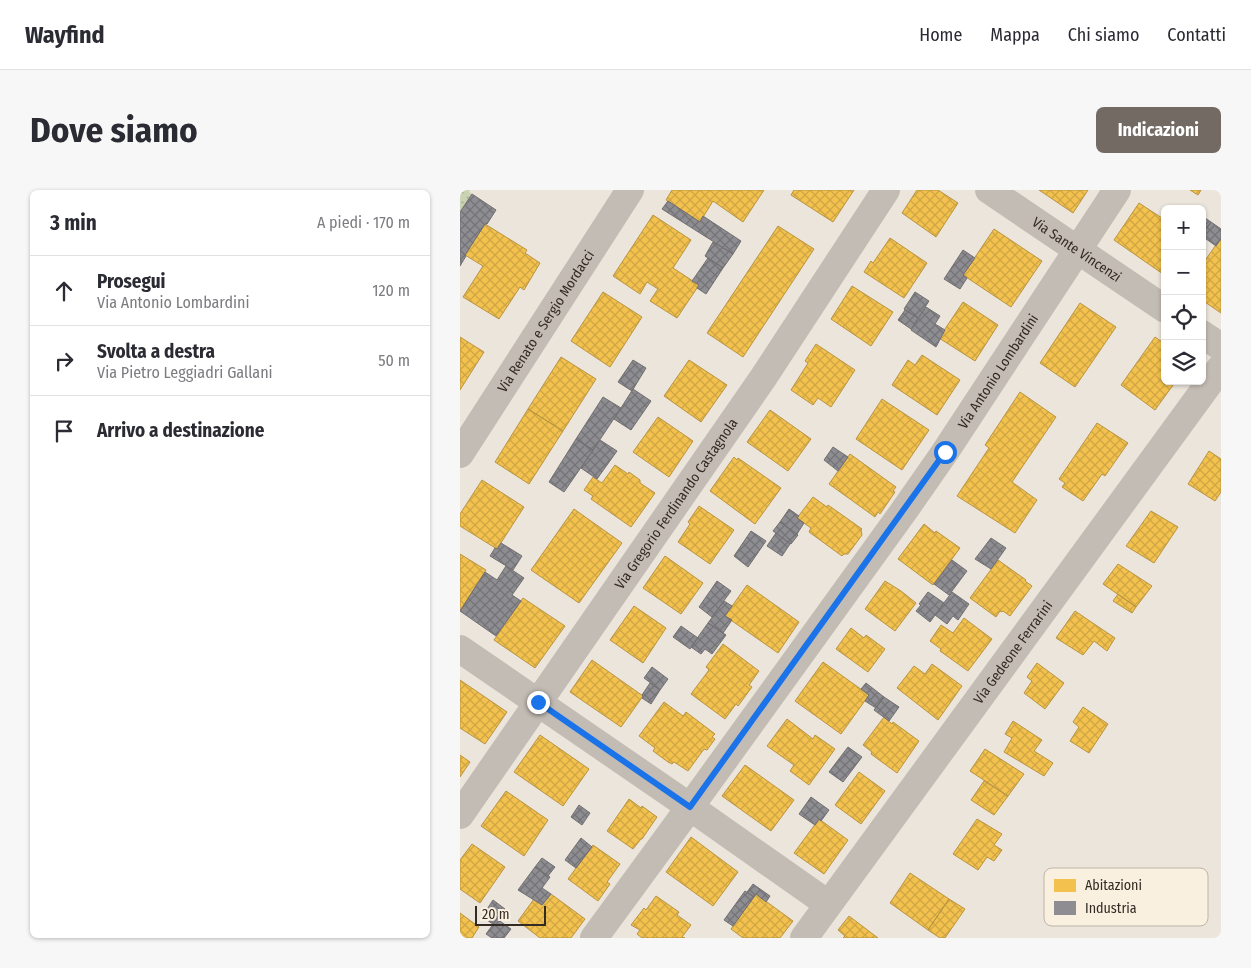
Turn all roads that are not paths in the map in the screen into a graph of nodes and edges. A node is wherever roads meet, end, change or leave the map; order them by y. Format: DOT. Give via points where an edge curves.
graph roads {
  1 [pos="630,190"];
  2 [pos="886,190"];
  3 [pos="989,190"];
  4 [pos="1117,190"];
  5 [pos="1078,250"];
  6 [pos="1161,306"];
  7 [pos="1206,337"];
  8 [pos="1221,347"];
  9 [pos="1221,367"];
  10 [pos="460,454"];
  11 [pos="460,649"];
  12 [pos="538,702"];
  13 [pos="690,807"];
  14 [pos="460,814"];
  15 [pos="828,904"];
  16 [pos="594,938"];
  17 [pos="804,938"];
  1 -- 10 [label="street, Via Renato e Sergio Mordacci"];
  2 -- 12 [label="street, Via Gregorio Ferdinando Castagnola" via="763,378"];
  3 -- 5 [label="street, Via Sante Vincenzi"];
  4 -- 5 [label="street, Via Antonio Lombardini"];
  5 -- 6 [label="street, Via Sante Vincenzi"];
  5 -- 13 [label="street, Via Antonio Lombardini" via="945,452"];
  7 -- 8 [label="street"];
  9 -- 15 [label="street, Via Gedeone Ferrarini"];
  11 -- 12 [label="street"];
  12 -- 13 [label="street"];
  12 -- 14 [label="street, Via Gregorio Ferdinando Castagnola"];
  13 -- 15 [label="street"];
  13 -- 16 [label="street, Via Antonio Lombardini"];
  15 -- 17 [label="street, Via Gedeone Ferrarini"];
}
